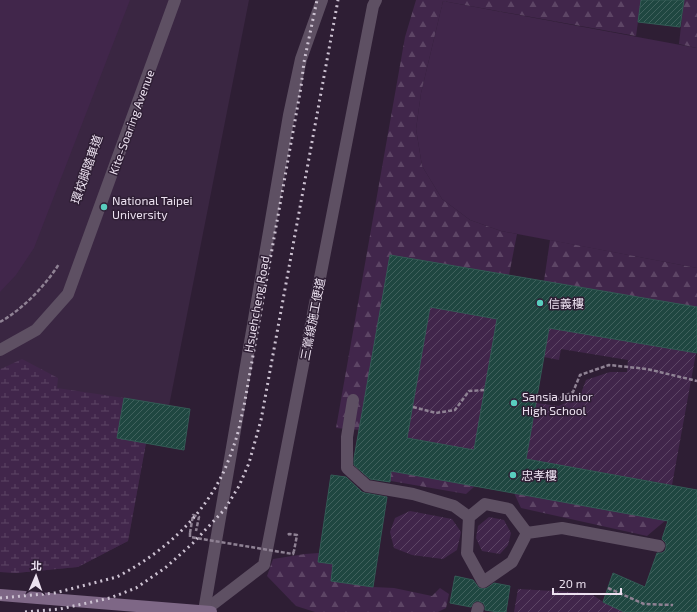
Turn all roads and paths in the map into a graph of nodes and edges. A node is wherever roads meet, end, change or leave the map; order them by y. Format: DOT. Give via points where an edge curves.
graph roads {
  1 [pos="175,0"];
  2 [pos="322,0"];
  3 [pos="376,0"];
  4 [pos="60,262"];
  5 [pos="0,322"];
  6 [pos="0,350"];
  7 [pos="697,380"];
  8 [pos="484,390"];
  9 [pos="537,397"];
  10 [pos="353,400"];
  11 [pos="413,406"];
  12 [pos="469,517"];
  13 [pos="196,531"];
  14 [pos="527,533"];
  15 [pos="288,539"];
  16 [pos="659,546"];
  17 [pos="608,588"];
  18 [pos="0,595"];
  19 [pos="673,605"];
  20 [pos="208,611"];
  1 -- 6 [label="street, Kite-Soaring Avenue" via="68,294 36,330"];
  2 -- 20 [label="street, Hsuehcheng Road" via="301,59 289,115"];
  3 -- 20 [label="street, 三鶯線施工便道" via="264,565"];
  4 -- 5 [label="path" via="32,297"];
  7 -- 9 [label="path" via="647,369 609,365 580,375 573,392 558,399"];
  8 -- 11 [label="path" via="469,391 455,410 436,413"];
  10 -- 12 [label="street" via="347,437 347,468 367,486 413,494 454,506"];
  12 -- 14 [label="street" via="485,504 509,509"];
  12 -- 14 [label="street" via="467,552 483,582 512,562"];
  13 -- 15 [label="path, bridge" via="199,517 193,515 190,537 293,554 297,535 289,534"];
  14 -- 16 [label="street" via="562,528"];
  17 -- 19 [label="path" via="644,604"];
  18 -- 20 [label="main road"];
}
